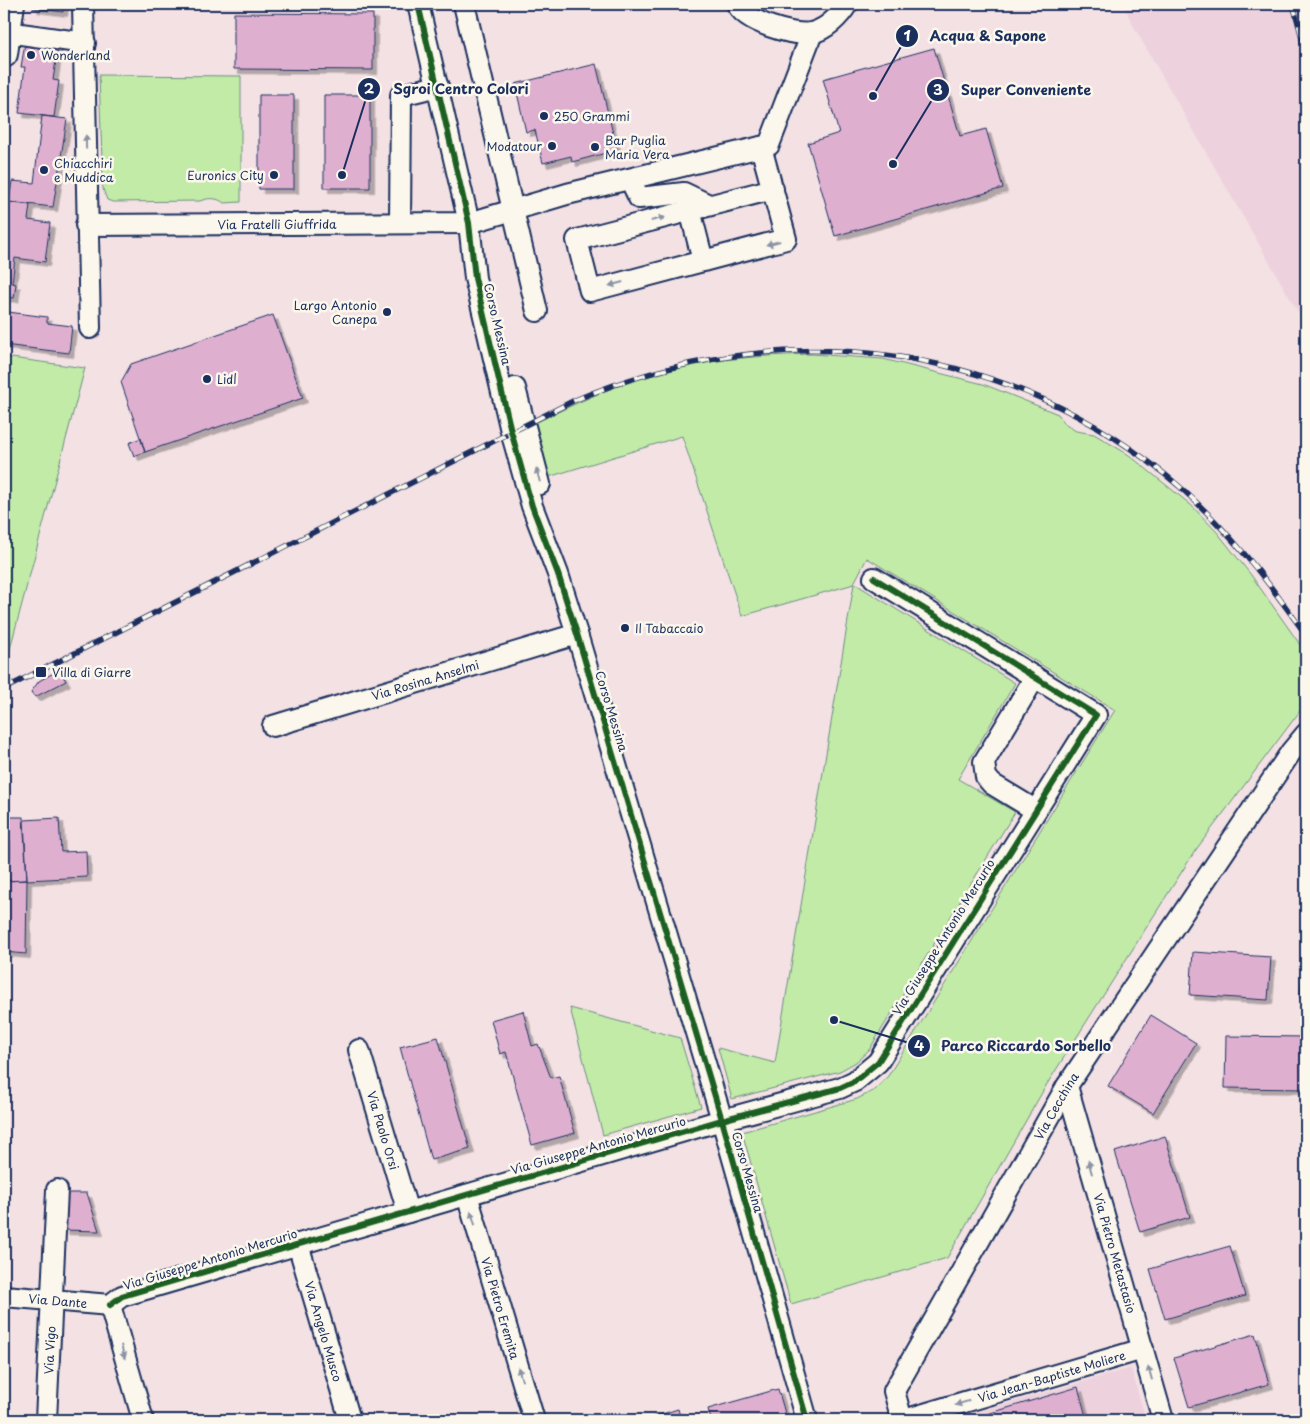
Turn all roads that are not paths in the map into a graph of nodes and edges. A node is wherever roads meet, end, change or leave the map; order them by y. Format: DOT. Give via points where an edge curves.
graph roads {
  1 [pos="11,4"];
  2 [pos="83,4"];
  3 [pos="421,4"];
  4 [pos="464,4"];
  5 [pos="737,4"];
  6 [pos="847,4"];
  7 [pos="812,33"];
  8 [pos="85,42"];
  9 [pos="5,43"];
  10 [pos="438,86"];
  11 [pos="761,147"];
  12 [pos="630,179"];
  13 [pos="773,189"];
  14 [pos="710,205"];
  15 [pos="513,209"];
  16 [pos="690,210"];
  17 [pos="400,224"];
  18 [pos="86,225"];
  19 [pos="470,230"];
  20 [pos="703,261"];
  21 [pos="537,311"];
  22 [pos="90,328"];
  23 [pos="874,578"];
  24 [pos="577,634"];
  25 [pos="1035,677"];
  26 [pos="274,726"];
  27 [pos="1306,734"];
  28 [pos="1035,810"];
  29 [pos="359,1050"];
  30 [pos="1067,1086"];
  31 [pos="722,1120"];
  32 [pos="57,1190"];
  33 [pos="467,1195"];
  34 [pos="408,1212"];
  35 [pos="298,1244"];
  36 [pos="4,1296"];
  37 [pos="52,1300"];
  38 [pos="110,1305"];
  39 [pos="1143,1349"];
  40 [pos="46,1420"];
  41 [pos="143,1420"];
  42 [pos="350,1420"];
  43 [pos="534,1420"];
  44 [pos="807,1420"];
  45 [pos="903,1420"];
  46 [pos="1163,1420"];
  1 -- 9 [label="main road"];
  2 -- 8 [label="street"];
  3 -- 10 [label="street, Corso Messina"];
  4 -- 15 [label="street"];
  5 -- 7 [label="street" via="741,12 757,21 785,30"];
  6 -- 7 [label="street" via="840,16"];
  7 -- 11 [label="street" via="770,145"];
  8 -- 9 [label="street"];
  18 -- 8 [label="street, one-way"];
  10 -- 17 [label="street" via="401,95"];
  10 -- 19 [label="street, Corso Messina"];
  11 -- 12 [label="street, Via Fratelli Giuffrida"];
  11 -- 13 [label="street"];
  12 -- 14 [label="street" via="639,198 684,193"];
  12 -- 15 [label="street, Via Fratelli Giuffrida"];
  13 -- 14 [label="street"];
  13 -- 20 [label="street, one-way" via="786,239"];
  14 -- 16 [label="street"];
  15 -- 19 [label="street, Via Fratelli Giuffrida"];
  15 -- 21 [label="street"];
  16 -- 20 [label="street"];
  20 -- 16 [label="street, one-way" via="590,291 579,248 577,240"];
  17 -- 18 [label="street, Via Fratelli Giuffrida"];
  17 -- 19 [label="street, Via Fratelli Giuffrida"];
  18 -- 22 [label="street"];
  19 -- 24 [label="street, Corso Messina" via="476,278 511,431 532,506"];
  23 -- 25 [label="street, Via Giuseppe Antonio Mercurio"];
  24 -- 26 [label="street, Via Rosina Anselmi"];
  24 -- 31 [label="street, Corso Messina"];
  25 -- 28 [label="street" via="984,762 986,777 992,784"];
  25 -- 28 [label="street, Via Giuseppe Antonio Mercurio" via="1096,715"];
  27 -- 30 [label="street, Via Cecchina"];
  28 -- 31 [label="street, Via Giuseppe Antonio Mercurio" via="878,1062 855,1081 840,1088"];
  29 -- 34 [label="street, Via Paolo Orsi"];
  39 -- 30 [label="street, Via Pietro Metastasio, one-way"];
  30 -- 45 [label="street, Via Cecchina" via="894,1391"];
  31 -- 33 [label="street, Via Giuseppe Antonio Mercurio"];
  31 -- 44 [label="street, Corso Messina"];
  32 -- 37 [label="street, Via Vigo"];
  33 -- 34 [label="street, Via Giuseppe Antonio Mercurio"];
  43 -- 33 [label="street, Via Pietro Eremita, one-way"];
  34 -- 35 [label="street, Via Giuseppe Antonio Mercurio"];
  35 -- 38 [label="street, Via Giuseppe Antonio Mercurio" via="122,1296"];
  35 -- 42 [label="street, Via Angelo Musco"];
  36 -- 37 [label="street, Via Dante"];
  37 -- 38 [label="street, Via Dante"];
  37 -- 40 [label="street, Via Vigo"];
  38 -- 41 [label="street, one-way"];
  39 -- 45 [label="street, Via Jean-Baptiste Moliere, one-way"];
  46 -- 39 [label="street, Via Pietro Metastasio, one-way"];
}
